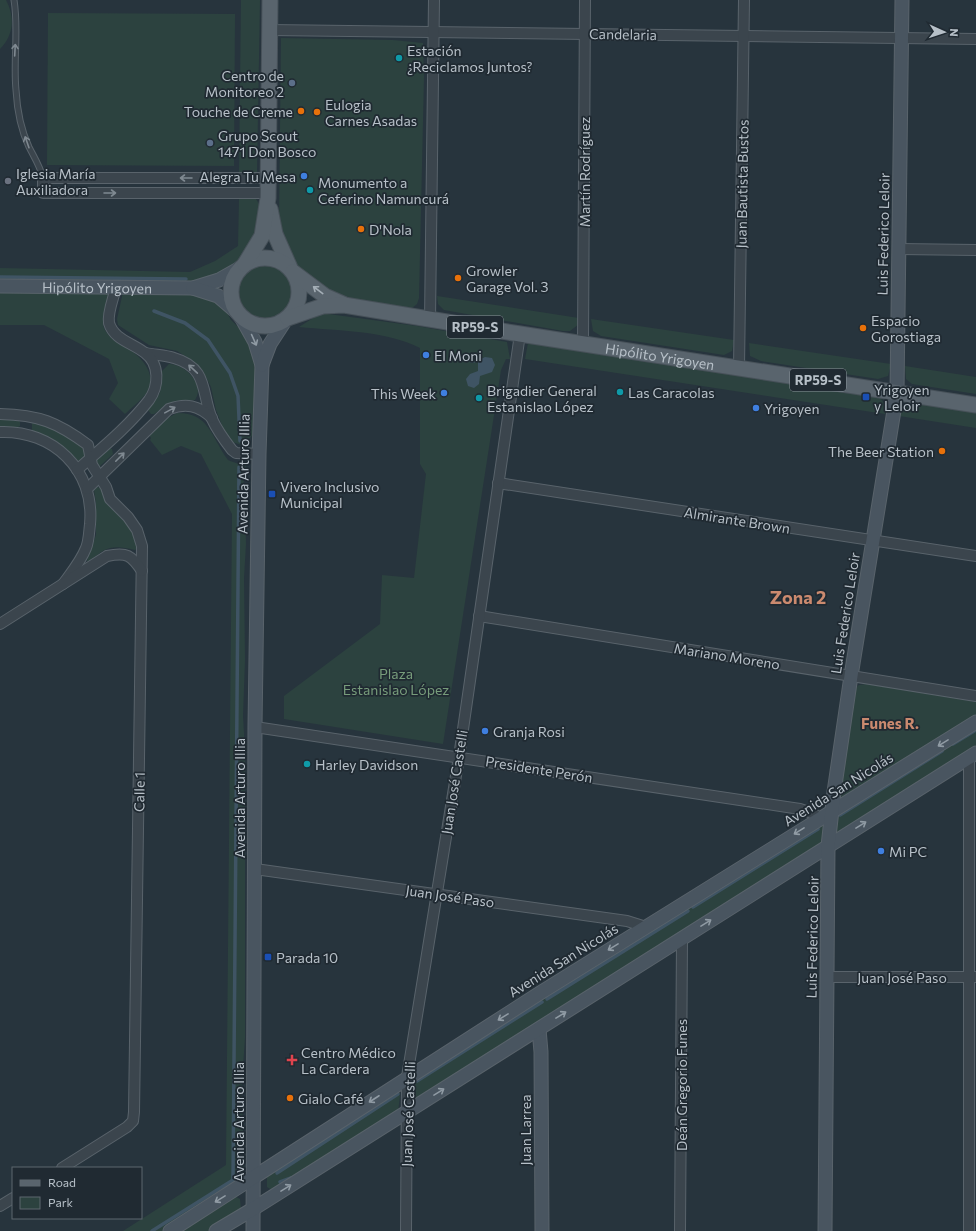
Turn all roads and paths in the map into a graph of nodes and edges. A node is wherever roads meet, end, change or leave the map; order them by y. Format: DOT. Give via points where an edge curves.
graph roads {
  1 [pos="14,0"];
  2 [pos="270,0"];
  3 [pos="434,0"];
  4 [pos="585,0"];
  5 [pos="744,0"];
  6 [pos="902,0"];
  7 [pos="269,30"];
  8 [pos="434,32"];
  9 [pos="585,34"];
  10 [pos="744,36"];
  11 [pos="901,38"];
  12 [pos="976,39"];
  13 [pos="43,178"];
  14 [pos="268,190"];
  15 [pos="899,249"];
  16 [pos="976,250"];
  17 [pos="243,266"];
  18 [pos="292,270"];
  19 [pos="0,286"];
  20 [pos="116,287"];
  21 [pos="193,288"];
  22 [pos="344,305"];
  23 [pos="240,315"];
  24 [pos="286,320"];
  25 [pos="430,320"];
  26 [pos="520,334"];
  27 [pos="583,344"];
  28 [pos="146,354"];
  29 [pos="174,358"];
  30 [pos="262,365"];
  31 [pos="739,368"];
  32 [pos="156,373"];
  33 [pos="205,388"];
  34 [pos="897,392"];
  35 [pos="976,405"];
  36 [pos="190,406"];
  37 [pos="142,407"];
  38 [pos="0,414"];
  39 [pos="26,416"];
  40 [pos="212,418"];
  41 [pos="153,423"];
  42 [pos="0,432"];
  43 [pos="25,433"];
  44 [pos="259,454"];
  45 [pos="90,458"];
  46 [pos="77,470"];
  47 [pos="100,477"];
  48 [pos="498,483"];
  49 [pos="87,489"];
  50 [pos="873,540"];
  51 [pos="976,556"];
  52 [pos="142,571"];
  53 [pos="63,584"];
  54 [pos="479,616"];
  55 [pos="0,624"];
  56 [pos="852,676"];
  57 [pos="976,696"];
  58 [pos="976,722"];
  59 [pos="255,727"];
  60 [pos="972,755"];
  61 [pos="458,757"];
  62 [pos="832,811"];
  63 [pos="820,818"];
  64 [pos="828,846"];
  65 [pos="255,869"];
  66 [pos="437,895"];
  67 [pos="646,927"];
  68 [pos="682,938"];
  69 [pos="827,977"];
  70 [pos="973,977"];
  71 [pos="539,1029"];
  72 [pos="407,1077"];
  73 [pos="406,1113"];
  74 [pos="64,1167"];
  75 [pos="253,1178"];
  76 [pos="12,1199"];
  77 [pos="0,1206"];
  78 [pos="253,1209"];
  79 [pos="170,1231"];
  80 [pos="216,1231"];
  81 [pos="253,1231"];
  82 [pos="406,1231"];
  83 [pos="542,1231"];
  84 [pos="680,1231"];
  85 [pos="824,1231"];
  86 [pos="969,1231"];
  13 -- 1 [label="lane, one-way" via="28,146 21,121 16,89 17,15"];
  2 -- 7 [label="main road"];
  3 -- 8 [label="street"];
  4 -- 9 [label="street, Martín Rodríguez"];
  5 -- 10 [label="street, Juan Bautista Bustos"];
  6 -- 11 [label="street, Luis Federico Leloir"];
  7 -- 8 [label="street, Candelaria"];
  7 -- 14 [label="main road"];
  8 -- 9 [label="street, Candelaria"];
  8 -- 25 [label="street"];
  9 -- 10 [label="street, Candelaria"];
  9 -- 27 [label="street, Martín Rodríguez"];
  10 -- 11 [label="street, Candelaria"];
  10 -- 31 [label="street, Juan Bautista Bustos"];
  11 -- 12 [label="street, Candelaria"];
  11 -- 15 [label="street, Luis Federico Leloir"];
  14 -- 13 [label="street, one-way"];
  13 -- 14 [label="street, one-way" via="43,193"];
  14 -- 17 [label="main road" via="262,236"];
  14 -- 18 [label="main road" via="276,234"];
  15 -- 16 [label="street"];
  15 -- 34 [label="street, Luis Federico Leloir"];
  17 -- 18 [label="main road" via="256,259 268,258 280,261"];
  17 -- 21 [label="street, Hipólito Yrigoyen" via="219,280"];
  17 -- 23 [label="main road" via="234,278 231,290 232,303"];
  22 -- 18 [label="main road, Hipólito Yrigoyen / RP59-S, one-way" via="325,296"];
  18 -- 24 [label="main road" via="299,284 300,296 296,308"];
  19 -- 20 [label="street, Hipólito Yrigoyen"];
  20 -- 21 [label="street, Hipólito Yrigoyen"];
  20 -- 28 [label="street" via="109,321 112,330 117,336"];
  21 -- 23 [label="street, Hipólito Yrigoyen" via="218,296"];
  22 -- 24 [label="main road, Hipólito Yrigoyen / RP59-S" via="323,306"];
  22 -- 25 [label="main road, Hipólito Yrigoyen / RP59-S"];
  23 -- 24 [label="main road, RP59-S" via="251,324 262,327 274,326"];
  23 -- 30 [label="street, Avenida Arturo Illia, one-way" via="255,342"];
  24 -- 30 [label="street, Avenida Arturo Illia" via="270,344"];
  25 -- 26 [label="main road, Hipólito Yrigoyen / RP59-S"];
  26 -- 27 [label="main road, Hipólito Yrigoyen / RP59-S"];
  26 -- 48 [label="street, Juan José Castelli"];
  27 -- 31 [label="main road, Hipólito Yrigoyen / RP59-S"];
  28 -- 29 [label="street"];
  28 -- 32 [label="street" via="151,359"];
  29 -- 32 [label="street" via="159,365"];
  33 -- 29 [label="street, one-way" via="196,370"];
  30 -- 44 [label="street, Avenida Arturo Illia"];
  31 -- 34 [label="main road, Hipólito Yrigoyen / RP59-S"];
  32 -- 37 [label="street" via="156,385 150,399"];
  33 -- 36 [label="street" via="202,397"];
  33 -- 40 [label="street"];
  34 -- 35 [label="main road, Hipólito Yrigoyen / RP59-S"];
  34 -- 50 [label="street, Luis Federico Leloir"];
  36 -- 40 [label="street" via="198,408"];
  41 -- 36 [label="street, one-way" via="169,410"];
  37 -- 41 [label="street" via="143,419"];
  37 -- 45 [label="street"];
  38 -- 39 [label="street, Calle 1"];
  39 -- 43 [label="street"];
  39 -- 45 [label="street, Calle 1" via="40,418 68,431 88,445"];
  40 -- 44 [label="street" via="232,450 236,453"];
  47 -- 41 [label="street, one-way"];
  42 -- 43 [label="street"];
  43 -- 46 [label="street" via="55,448 67,457"];
  44 -- 59 [label="street, Avenida Arturo Illia"];
  45 -- 46 [label="street"];
  45 -- 47 [label="street, Calle 1"];
  46 -- 49 [label="street"];
  47 -- 49 [label="street"];
  47 -- 52 [label="street, Calle 1" via="110,499 137,530 142,546"];
  48 -- 50 [label="street, Almirante Brown"];
  48 -- 54 [label="street, Juan José Castelli"];
  49 -- 53 [label="street" via="90,517 86,548"];
  50 -- 51 [label="street, Almirante Brown"];
  50 -- 56 [label="street, Luis Federico Leloir"];
  52 -- 53 [label="street" via="127,554 117,554 107,556"];
  52 -- 74 [label="street, Calle 1" via="133,1121"];
  53 -- 55 [label="street"];
  54 -- 56 [label="street, Mariano Moreno"];
  54 -- 61 [label="street, Juan José Castelli"];
  56 -- 57 [label="street, Mariano Moreno"];
  56 -- 62 [label="street, Luis Federico Leloir"];
  58 -- 62 [label="street, Avenida San Nicolás, one-way"];
  59 -- 61 [label="street, Presidente Perón"];
  59 -- 65 [label="street, Avenida Arturo Illia"];
  64 -- 60 [label="street, one-way"];
  60 -- 70 [label="street"];
  61 -- 63 [label="street, Presidente Perón" via="800,809"];
  61 -- 66 [label="street, Juan José Castelli"];
  62 -- 63 [label="street, Avenida San Nicolás"];
  62 -- 64 [label="street, Luis Federico Leloir"];
  63 -- 67 [label="street, Avenida San Nicolás, one-way"];
  68 -- 64 [label="street, one-way"];
  64 -- 69 [label="street, Luis Federico Leloir"];
  65 -- 66 [label="street, Juan José Paso"];
  65 -- 75 [label="street, Avenida Arturo Illia"];
  66 -- 67 [label="street, Juan José Paso" via="627,921"];
  66 -- 72 [label="street, Juan José Castelli"];
  67 -- 72 [label="street, Avenida San Nicolás, one-way"];
  71 -- 68 [label="street, one-way"];
  68 -- 84 [label="street, Deán Gregorio Funes"];
  69 -- 70 [label="street, Juan José Paso"];
  69 -- 85 [label="street, Luis Federico Leloir"];
  70 -- 86 [label="street"];
  73 -- 71 [label="street, one-way"];
  71 -- 83 [label="street, Juan Larrea"];
  72 -- 73 [label="street, Juan José Castelli"];
  72 -- 75 [label="street, Avenida San Nicolás, one-way"];
  78 -- 73 [label="street, one-way"];
  73 -- 82 [label="street, Juan José Castelli"];
  75 -- 78 [label="street, Avenida Arturo Illia"];
  75 -- 79 [label="street, Avenida San Nicolás, one-way"];
  76 -- 77 [label="street"];
  78 -- 80 [label="street"];
  78 -- 81 [label="street, Avenida Arturo Illia"];
}
